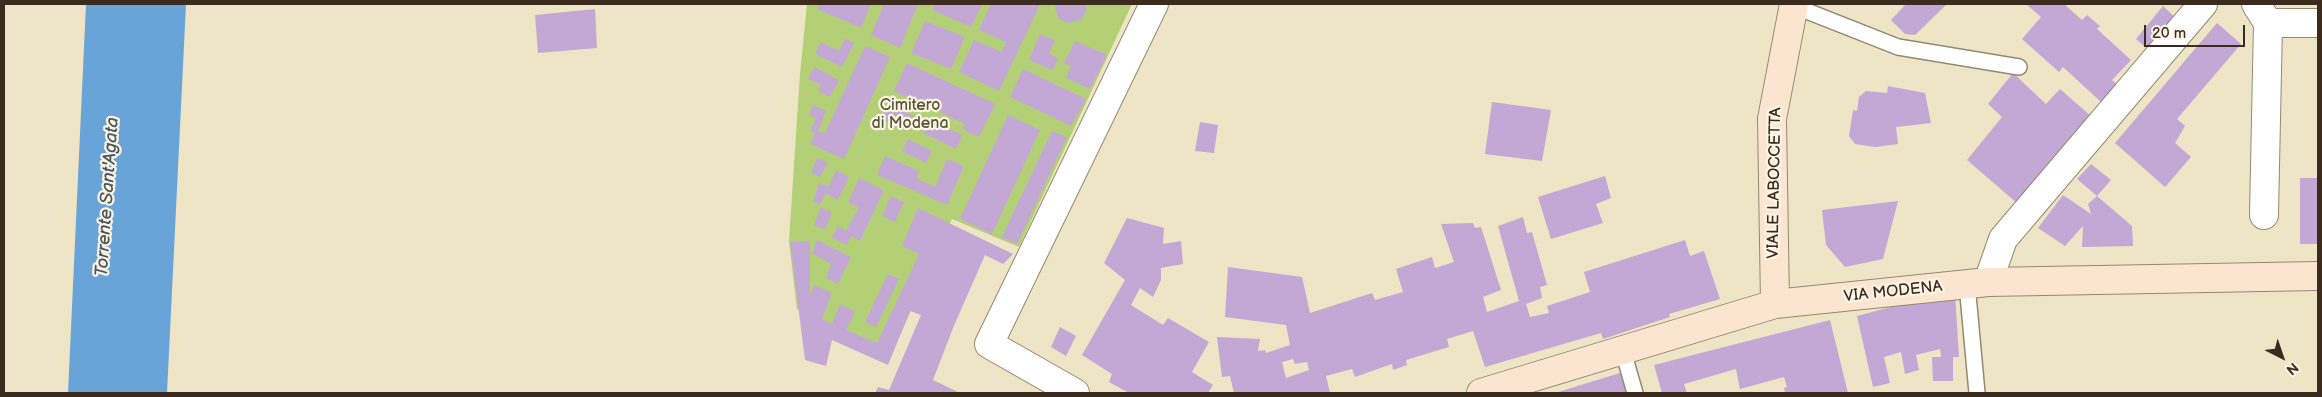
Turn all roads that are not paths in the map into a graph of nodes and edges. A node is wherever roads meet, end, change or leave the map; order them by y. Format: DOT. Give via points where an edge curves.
graph roads {
  1 [pos="1154,4"];
  2 [pos="2203,4"];
  3 [pos="1794,5"];
  4 [pos="2262,13"];
  5 [pos="2318,23"];
  6 [pos="2019,67"];
  7 [pos="2264,215"];
  8 [pos="2318,276"];
  9 [pos="1977,283"];
  10 [pos="1775,304"];
  11 [pos="1623,350"];
  12 [pos="1074,393"];
  13 [pos="1480,393"];
  14 [pos="1635,393"];
  15 [pos="1977,393"];
  1 -- 12 [label="street" via="988,344"];
  2 -- 9 [label="street" via="2003,239"];
  3 -- 6 [label="lane" via="1898,47"];
  3 -- 10 [label="main road, VIALE LABOCCETTA" via="1772,119"];
  4 -- 5 [label="street"];
  4 -- 7 [label="street"];
  8 -- 9 [label="main road, VIA MODENA"];
  9 -- 10 [label="main road, VIA MODENA"];
  9 -- 15 [label="lane"];
  10 -- 11 [label="main road, VIA MODENA"];
  11 -- 13 [label="main road, VIA MODENA"];
  11 -- 14 [label="lane"];
}
